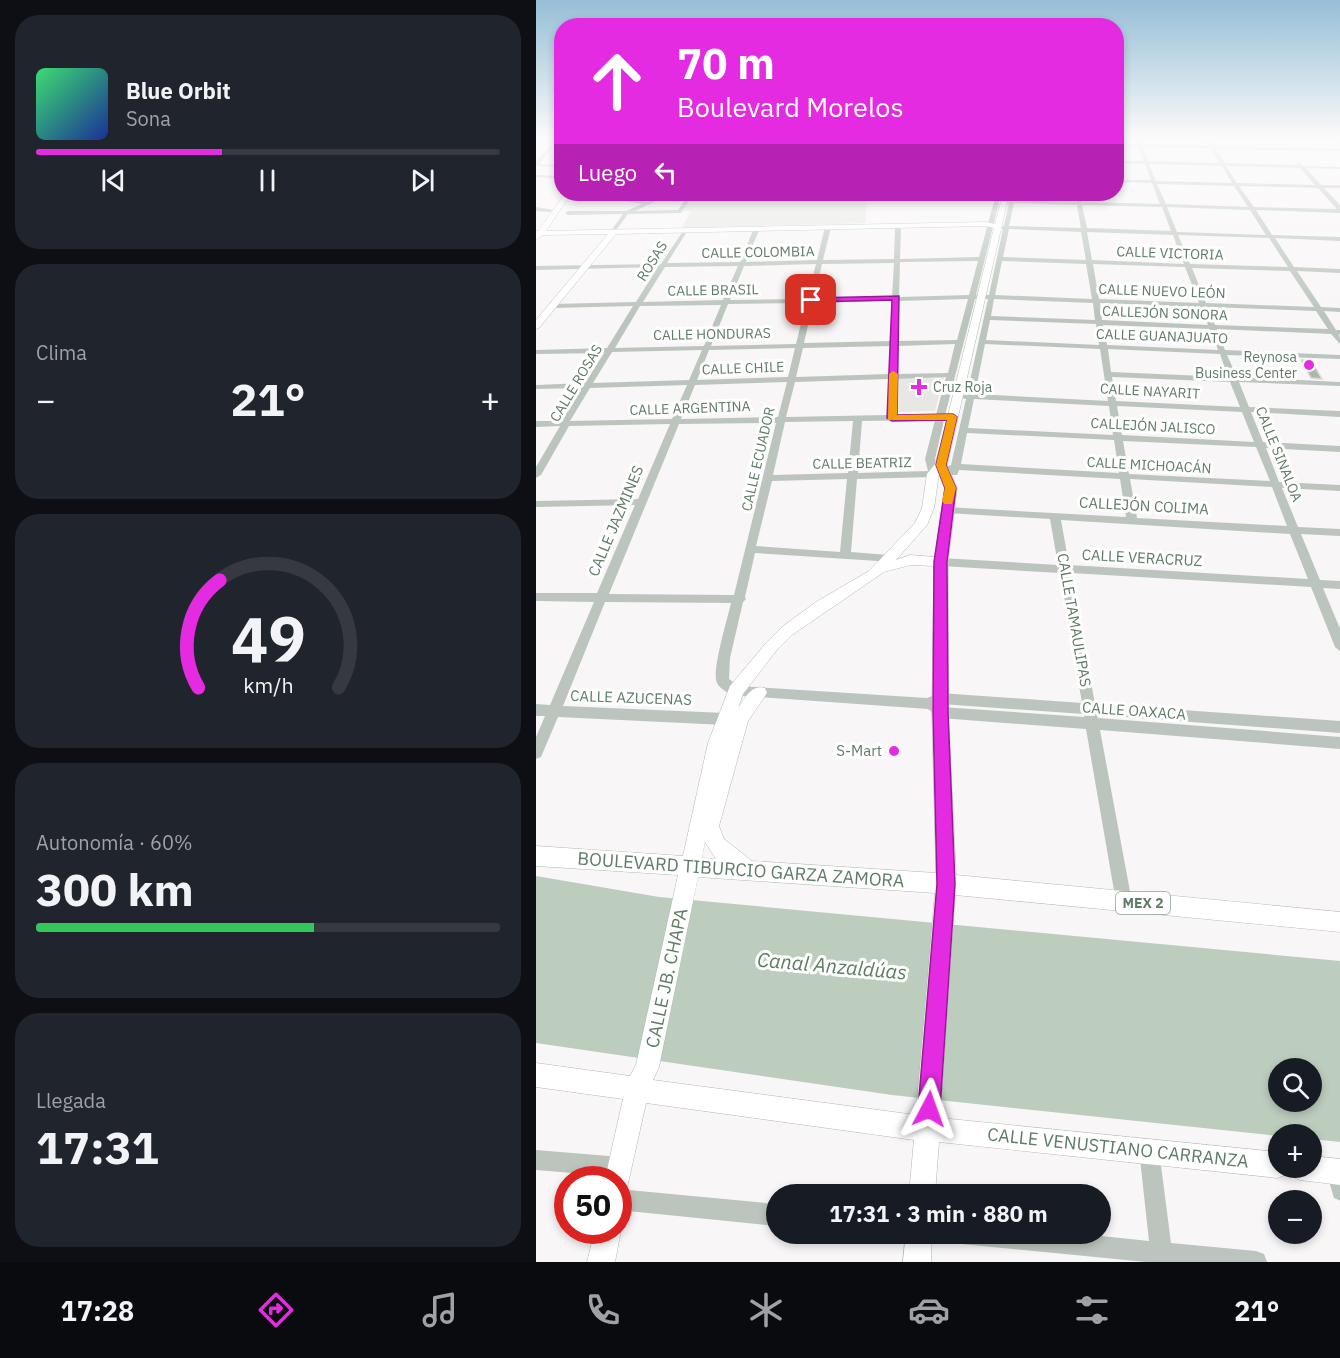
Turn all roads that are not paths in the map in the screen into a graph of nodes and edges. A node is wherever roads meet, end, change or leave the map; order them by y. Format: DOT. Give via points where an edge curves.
graph roads {
  1 [pos="1160,198"];
  2 [pos="1245,198"];
  3 [pos="1329,198"];
  4 [pos="557,201"];
  5 [pos="563,201"];
  6 [pos="632,201"];
  7 [pos="653,201"];
  8 [pos="687,201"];
  9 [pos="1004,201"];
  10 [pos="1004,201"];
  11 [pos="1054,201"];
  12 [pos="1079,203"];
  13 [pos="646,204"];
  14 [pos="1163,206"];
  15 [pos="1251,208"];
  16 [pos="536,209"];
  17 [pos="550,210"];
  18 [pos="1340,210"];
  19 [pos="568,213"];
  20 [pos="626,213"];
  21 [pos="920,225"];
  22 [pos="995,225"];
  23 [pos="828,229"];
  24 [pos="899,229"];
  25 [pos="756,230"];
  26 [pos="1084,230"];
  27 [pos="684,232"];
  28 [pos="612,233"];
  29 [pos="1174,233"];
  30 [pos="537,234"];
  31 [pos="1270,236"];
  32 [pos="1340,238"];
  33 [pos="980,259"];
  34 [pos="1000,259"];
  35 [pos="897,261"];
  36 [pos="820,262"];
  37 [pos="1089,262"];
  38 [pos="741,264"];
  39 [pos="663,266"];
  40 [pos="1187,266"];
  41 [pos="584,267"];
  42 [pos="536,268"];
  43 [pos="1292,270"];
  44 [pos="1340,271"];
  45 [pos="970,297"];
  46 [pos="987,297"];
  47 [pos="896,298"];
  48 [pos="811,300"];
  49 [pos="1095,300"];
  50 [pos="725,302"];
  51 [pos="638,304"];
  52 [pos="1202,304"];
  53 [pos="553,306"];
  54 [pos="1318,309"];
  55 [pos="1340,310"];
  56 [pos="988,318"];
  57 [pos="1098,322"];
  58 [pos="536,326"];
  59 [pos="1211,327"];
  60 [pos="1337,332"];
  61 [pos="960,342"];
  62 [pos="983,342"];
  63 [pos="894,343"];
  64 [pos="1340,343"];
  65 [pos="800,345"];
  66 [pos="1102,346"];
  67 [pos="706,348"];
  68 [pos="611,350"];
  69 [pos="536,352"];
  70 [pos="1221,352"];
  71 [pos="1340,357"];
  72 [pos="1107,374"];
  73 [pos="950,375"];
  74 [pos="893,378"];
  75 [pos="1232,379"];
  76 [pos="792,380"];
  77 [pos="691,383"];
  78 [pos="1340,384"];
  79 [pos="587,386"];
  80 [pos="536,387"];
  81 [pos="958,396"];
  82 [pos="971,397"];
  83 [pos="1111,403"];
  84 [pos="1245,410"];
  85 [pos="1340,414"];
  86 [pos="940,417"];
  87 [pos="953,417"];
  88 [pos="783,418"];
  89 [pos="858,418"];
  90 [pos="892,418"];
  91 [pos="675,422"];
  92 [pos="536,424"];
  93 [pos="566,424"];
  94 [pos="964,430"];
  95 [pos="1117,438"];
  96 [pos="1259,445"];
  97 [pos="1340,449"];
  98 [pos="943,470"];
  99 [pos="536,475"];
  100 [pos="852,477"];
  101 [pos="1123,477"];
  102 [pos="768,478"];
  103 [pos="1275,485"];
  104 [pos="1340,489"];
  105 [pos="641,502"];
  106 [pos="536,504"];
  107 [pos="946,510"];
  108 [pos="1055,516"];
  109 [pos="1132,520"];
  110 [pos="1293,530"];
  111 [pos="1340,533"];
  112 [pos="752,549"];
  113 [pos="845,555"];
  114 [pos="889,559"];
  115 [pos="941,562"];
  116 [pos="1064,568"];
  117 [pos="874,574"];
  118 [pos="1314,583"];
  119 [pos="1340,585"];
  120 [pos="536,597"];
  121 [pos="602,598"];
  122 [pos="740,599"];
  123 [pos="1340,647"];
  124 [pos="736,692"];
  125 [pos="759,693"];
  126 [pos="936,705"];
  127 [pos="1090,709"];
  128 [pos="536,710"];
  129 [pos="554,711"];
  130 [pos="725,719"];
  131 [pos="1093,724"];
  132 [pos="1340,727"];
  133 [pos="1340,743"];
  134 [pos="536,753"];
  135 [pos="536,856"];
  136 [pos="690,865"];
  137 [pos="747,869"];
  138 [pos="946,884"];
  139 [pos="1124,902"];
  140 [pos="1340,922"];
  141 [pos="536,1076"];
  142 [pos="642,1078"];
  143 [pos="928,1119"];
  144 [pos="1149,1150"];
  145 [pos="536,1160"];
  146 [pos="1268,1163"];
  147 [pos="575,1166"];
  148 [pos="622,1166"];
  149 [pos="1322,1173"];
  150 [pos="1339,1178"];
  151 [pos="923,1184"];
  152 [pos="632,1200"];
  153 [pos="766,1214"];
  154 [pos="605,1244"];
  155 [pos="918,1244"];
  156 [pos="1054,1244"];
  157 [pos="1162,1257"];
  158 [pos="601,1262"];
  159 [pos="917,1262"];
  160 [pos="1256,1262"];
  1 -- 14 [label="street, CALLE SINALOA"];
  2 -- 15 [label="street"];
  3 -- 18 [label="street"];
  4 -- 17 [label="main road"];
  5 -- 30 [label="main road"];
  6 -- 13 [label="street"];
  7 -- 13 [label="street"];
  8 -- 20 [label="street" via="681,211"];
  9 -- 22 [label="street"];
  10 -- 22 [label="street"];
  11 -- 12 [label="street"];
  12 -- 14 [label="street"];
  12 -- 26 [label="street"];
  13 -- 20 [label="street"];
  14 -- 15 [label="street"];
  14 -- 29 [label="street, CALLE SINALOA"];
  15 -- 18 [label="street"];
  15 -- 31 [label="street"];
  16 -- 17 [label="street"];
  17 -- 30 [label="main road"];
  19 -- 20 [label="street"];
  20 -- 28 [label="street"];
  21 -- 22 [label="main road"];
  21 -- 23 [label="main road"];
  21 -- 24 [label="main road"];
  22 -- 24 [label="main road"];
  22 -- 26 [label="street"];
  22 -- 33 [label="street"];
  22 -- 34 [label="street"];
  22 -- 46 [label="main road"];
  23 -- 24 [label="main road"];
  23 -- 25 [label="main road"];
  23 -- 36 [label="street, CALLE ECUADOR"];
  24 -- 35 [label="street"];
  25 -- 27 [label="main road"];
  25 -- 38 [label="street, CALLE JAZMINES"];
  26 -- 29 [label="street"];
  26 -- 37 [label="street"];
  27 -- 28 [label="main road"];
  27 -- 39 [label="street, ROSAS"];
  28 -- 30 [label="main road"];
  28 -- 41 [label="main road"];
  29 -- 31 [label="street"];
  29 -- 40 [label="street, CALLE SINALOA"];
  31 -- 32 [label="street"];
  31 -- 43 [label="street"];
  33 -- 35 [label="street, CALLE COLOMBIA"];
  33 -- 45 [label="street"];
  34 -- 37 [label="street, CALLE VICTORIA"];
  34 -- 46 [label="street"];
  35 -- 36 [label="street, CALLE COLOMBIA"];
  35 -- 47 [label="street"];
  36 -- 38 [label="street, CALLE COLOMBIA"];
  36 -- 48 [label="street, CALLE ECUADOR"];
  37 -- 40 [label="street, CALLE VICTORIA"];
  37 -- 49 [label="street"];
  38 -- 39 [label="street, CALLE COLOMBIA"];
  38 -- 50 [label="street, CALLE JAZMINES"];
  39 -- 41 [label="street, CALLE COLOMBIA"];
  39 -- 51 [label="street, ROSAS"];
  40 -- 43 [label="street, CALLE VICTORIA"];
  40 -- 52 [label="street, CALLE SINALOA"];
  41 -- 42 [label="street, CALLE COLOMBIA"];
  41 -- 53 [label="main road"];
  43 -- 44 [label="street, CALLE VICTORIA"];
  43 -- 54 [label="street"];
  45 -- 46 [label="street, CALLE BRASIL"];
  45 -- 47 [label="street, CALLE BRASIL"];
  45 -- 61 [label="street"];
  46 -- 49 [label="street, CALLE NUEVO LEÓN"];
  46 -- 56 [label="street"];
  46 -- 81 [label="main road"];
  47 -- 48 [label="street, CALLE BRASIL"];
  47 -- 63 [label="street"];
  48 -- 50 [label="street, CALLE BRASIL"];
  48 -- 65 [label="street, CALLE ECUADOR"];
  49 -- 52 [label="street, CALLE NUEVO LEÓN"];
  49 -- 57 [label="street"];
  50 -- 51 [label="street, CALLE BRASIL"];
  50 -- 67 [label="street, CALLE JAZMINES"];
  51 -- 53 [label="street, CALLE BRASIL"];
  51 -- 68 [label="street, CALLE ROSAS"];
  52 -- 54 [label="street, CALLE NUEVO LEÓN"];
  52 -- 59 [label="street, CALLE SINALOA"];
  53 -- 58 [label="main road"];
  54 -- 55 [label="street, CALLE NUEVO LEÓN"];
  54 -- 60 [label="street"];
  56 -- 57 [label="street, CALLEJÓN SONORA"];
  56 -- 62 [label="street"];
  57 -- 59 [label="street, CALLEJÓN SONORA"];
  57 -- 66 [label="street"];
  59 -- 60 [label="street, CALLEJÓN SONORA"];
  59 -- 70 [label="street, CALLE SINALOA"];
  60 -- 64 [label="street"];
  61 -- 63 [label="street, CALLE HONDURAS"];
  61 -- 73 [label="street"];
  62 -- 66 [label="street, CALLE GUANAJUATO"];
  62 -- 82 [label="street"];
  63 -- 65 [label="street, CALLE HONDURAS"];
  63 -- 74 [label="street"];
  65 -- 67 [label="street, CALLE HONDURAS"];
  65 -- 76 [label="street, CALLE ECUADOR"];
  66 -- 70 [label="street, CALLE GUANAJUATO"];
  66 -- 72 [label="street"];
  67 -- 68 [label="street, CALLE HONDURAS"];
  67 -- 77 [label="street, CALLE JAZMINES"];
  68 -- 69 [label="street, CALLE HONDURAS"];
  68 -- 79 [label="street, CALLE ROSAS"];
  70 -- 71 [label="street, CALLE GUANAJUATO"];
  70 -- 75 [label="street, CALLE SINALOA"];
  72 -- 75 [label="street"];
  72 -- 83 [label="street"];
  73 -- 74 [label="street, CALLE CHILE"];
  73 -- 86 [label="street"];
  74 -- 76 [label="street, CALLE CHILE"];
  74 -- 90 [label="street"];
  75 -- 78 [label="street"];
  75 -- 84 [label="street, CALLE SINALOA"];
  76 -- 77 [label="street, CALLE CHILE"];
  76 -- 88 [label="street, CALLE ECUADOR"];
  77 -- 79 [label="street, CALLE CHILE"];
  77 -- 91 [label="street, CALLE JAZMINES"];
  79 -- 80 [label="street, CALLE CHILE"];
  79 -- 93 [label="street, CALLE ROSAS"];
  81 -- 82 [label="street, CALLE NAYARIT"];
  81 -- 87 [label="main road"];
  82 -- 83 [label="street, CALLE NAYARIT"];
  82 -- 94 [label="street"];
  83 -- 84 [label="street, CALLE NAYARIT"];
  83 -- 95 [label="street"];
  84 -- 85 [label="street, CALLE NAYARIT"];
  84 -- 96 [label="street, CALLE SINALOA"];
  86 -- 87 [label="street, CALLE ARGENTINA"];
  86 -- 90 [label="street, CALLE ARGENTINA"];
  86 -- 98 [label="street" via="930,459"];
  87 -- 98 [label="main road"];
  88 -- 89 [label="street, CALLE ARGENTINA"];
  88 -- 91 [label="street, CALLE ARGENTINA"];
  88 -- 102 [label="street, CALLE ECUADOR"];
  89 -- 90 [label="street, CALLE ARGENTINA"];
  89 -- 100 [label="street"];
  91 -- 93 [label="street, CALLE ARGENTINA"];
  91 -- 105 [label="street, CALLE JAZMINES"];
  92 -- 93 [label="street, CALLE ARGENTINA"];
  93 -- 99 [label="street, CALLE ROSAS"];
  94 -- 95 [label="street, CALLEJÓN JALISCO"];
  94 -- 98 [label="street"];
  95 -- 96 [label="street, CALLEJÓN JALISCO"];
  95 -- 101 [label="street"];
  96 -- 97 [label="street, CALLEJÓN JALISCO"];
  96 -- 103 [label="street, CALLE SINALOA"];
  98 -- 100 [label="street, CALLE BEATRIZ"];
  98 -- 101 [label="street, CALLE MICHOACÁN"];
  98 -- 107 [label="main road" via="950,488"];
  98 -- 114 [label="main road" via="925,518"];
  100 -- 102 [label="street, CALLE BEATRIZ"];
  100 -- 113 [label="street"];
  101 -- 103 [label="street, CALLE MICHOACÁN"];
  101 -- 109 [label="street"];
  102 -- 112 [label="street, CALLE ECUADOR"];
  103 -- 104 [label="street, CALLE MICHOACÁN"];
  103 -- 110 [label="street, CALLE SINALOA"];
  105 -- 106 [label="street"];
  105 -- 121 [label="street, CALLE JAZMINES"];
  107 -- 108 [label="street, CALLEJÓN COLIMA"];
  107 -- 115 [label="main road"];
  108 -- 109 [label="street, CALLEJÓN COLIMA"];
  108 -- 116 [label="street, CALLE TAMAULIPAS"];
  109 -- 110 [label="street, CALLEJÓN COLIMA"];
  110 -- 111 [label="street, CALLEJÓN COLIMA"];
  110 -- 118 [label="street, CALLE SINALOA"];
  112 -- 113 [label="street"];
  112 -- 122 [label="street, CALLE ECUADOR"];
  113 -- 114 [label="street"];
  114 -- 117 [label="main road"];
  115 -- 116 [label="street, CALLE VERACRUZ"];
  115 -- 117 [label="main road" via="910,560"];
  115 -- 126 [label="main road"];
  116 -- 118 [label="street, CALLE VERACRUZ"];
  116 -- 127 [label="street, CALLE TAMAULIPAS"];
  117 -- 124 [label="main road, CALLE JB. CHAPA" via="787,631"];
  118 -- 119 [label="street, CALLE VERACRUZ"];
  118 -- 123 [label="street, CALLE SINALOA"];
  120 -- 121 [label="street"];
  121 -- 122 [label="street"];
  121 -- 129 [label="street, CALLE JAZMINES"];
  122 -- 124 [label="street, CALLE ECUADOR" via="722,681"];
  124 -- 125 [label="street, CALLE OAXACA"];
  124 -- 130 [label="main road, CALLE JB. CHAPA"];
  125 -- 126 [label="street, CALLE OAXACA"];
  125 -- 137 [label="main road" via="740,718 710,826 711,838 718,848"];
  126 -- 127 [label="street, CALLE OAXACA"];
  126 -- 131 [label="street, CALLE OAXACA"];
  126 -- 138 [label="main road"];
  127 -- 131 [label="street, CALLE TAMAULIPAS"];
  127 -- 132 [label="street, CALLE OAXACA"];
  128 -- 129 [label="street, CALLE AZUCENAS"];
  129 -- 130 [label="street, CALLE AZUCENAS"];
  129 -- 134 [label="street, CALLE JAZMINES"];
  130 -- 136 [label="main road, CALLE JB. CHAPA"];
  131 -- 133 [label="street, CALLE OAXACA"];
  131 -- 139 [label="street, CALLE TAMAULIPAS"];
  135 -- 136 [label="main road, BOULEVARD TIBURCIO GARZA ZAMORA"];
  136 -- 137 [label="main road, BOULEVARD TIBURCIO GARZA ZAMORA / MEX 2"];
  136 -- 142 [label="main road, CALLE JB. CHAPA"];
  137 -- 138 [label="main road, BOULEVARD TIBURCIO GARZA ZAMORA / MEX 2"];
  138 -- 139 [label="main road, MEX 2"];
  138 -- 143 [label="main road"];
  139 -- 140 [label="main road, MEX 2"];
  141 -- 142 [label="main road, CALLE VENUSTIANO CARRANZA"];
  142 -- 143 [label="main road, CALLE VENUSTIANO CARRANZA"];
  142 -- 148 [label="main road, CALLE JB. CHAPA"];
  143 -- 144 [label="main road, CALLE VENUSTIANO CARRANZA"];
  143 -- 151 [label="main road"];
  144 -- 146 [label="main road, CALLE VENUSTIANO CARRANZA"];
  144 -- 157 [label="street"];
  145 -- 147 [label="street"];
  149 -- 150 [label="main road"];
  152 -- 153 [label="street"];
  154 -- 158 [label="main road"];
  155 -- 159 [label="main road"];
  156 -- 157 [label="street"];
  157 -- 160 [label="street"];
}
